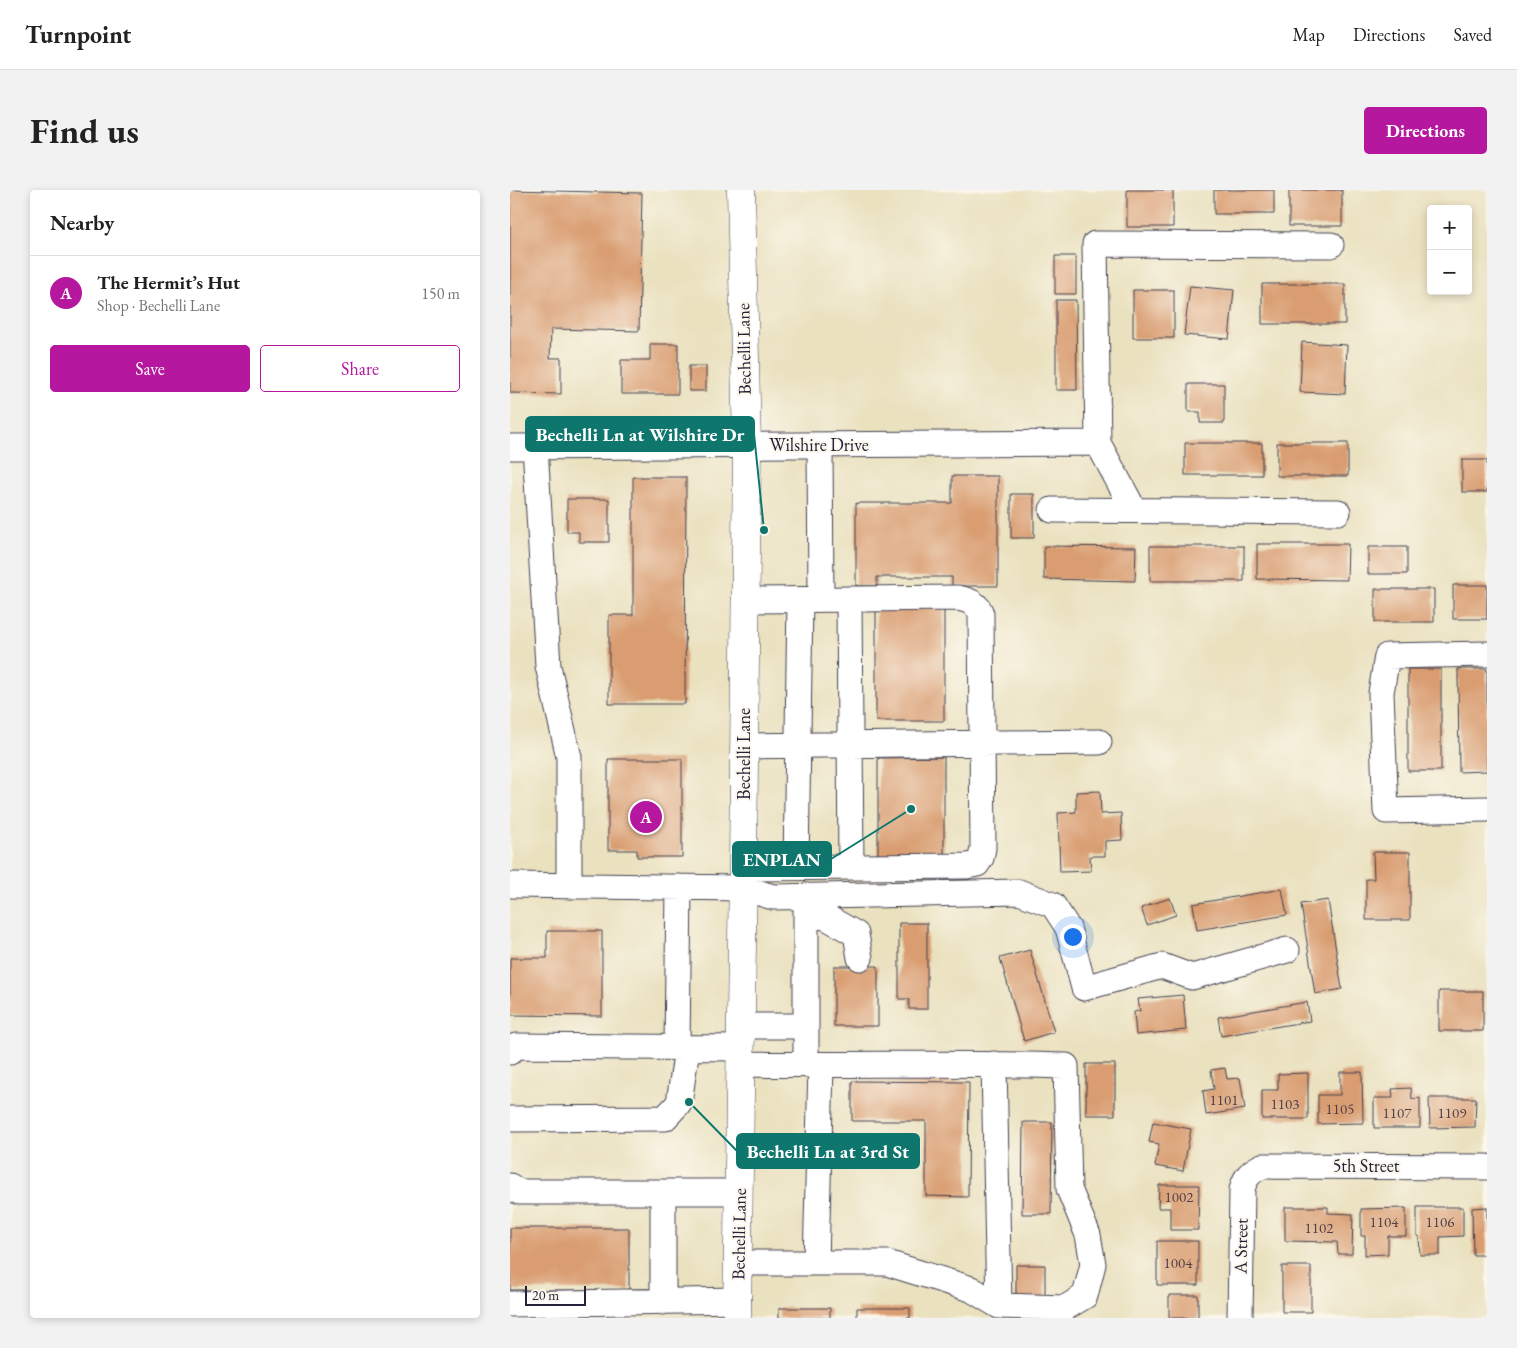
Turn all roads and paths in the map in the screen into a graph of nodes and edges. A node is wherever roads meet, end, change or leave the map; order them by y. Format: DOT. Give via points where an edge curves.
graph roads {
  1 [pos="741,190"];
  2 [pos="1331,246"];
  3 [pos="1098,443"];
  4 [pos="746,445"];
  5 [pos="820,445"];
  6 [pos="510,446"];
  7 [pos="535,446"];
  8 [pos="1052,510"];
  9 [pos="1134,510"];
  10 [pos="1338,512"];
  11 [pos="810,599"];
  12 [pos="850,599"];
  13 [pos="745,600"];
  14 [pos="1487,654"];
  15 [pos="1099,742"];
  16 [pos="983,743"];
  17 [pos="798,745"];
  18 [pos="850,745"];
  19 [pos="744,746"];
  20 [pos="1487,809"];
  21 [pos="796,867"];
  22 [pos="851,867"];
  23 [pos="743,878"];
  24 [pos="510,885"];
  25 [pos="569,886"];
  26 [pos="679,887"];
  27 [pos="806,906"];
  28 [pos="1287,950"];
  29 [pos="860,958"];
  30 [pos="806,1026"];
  31 [pos="741,1046"];
  32 [pos="682,1048"];
  33 [pos="513,1049"];
  34 [pos="994,1064"];
  35 [pos="813,1065"];
  36 [pos="510,1119"];
  37 [pos="1487,1167"];
  38 [pos="1248,1175"];
  39 [pos="514,1189"];
  40 [pos="660,1192"];
  41 [pos="739,1192"];
  42 [pos="738,1263"];
  43 [pos="816,1263"];
  44 [pos="664,1302"];
  45 [pos="510,1304"];
  46 [pos="998,1306"];
  47 [pos="738,1309"];
  48 [pos="1240,1318"];
  1 -- 4 [label="main road, Bechelli Lane"];
  2 -- 3 [label="street" via="1095,244"];
  3 -- 5 [label="street, Wilshire Drive"];
  3 -- 9 [label="street"];
  4 -- 5 [label="street, Wilshire Drive"];
  4 -- 7 [label="street, Wilshire Drive"];
  4 -- 13 [label="main road, Bechelli Lane"];
  5 -- 11 [label="street"];
  6 -- 7 [label="street, Wilshire Drive"];
  7 -- 25 [label="street" via="548,666 569,757"];
  8 -- 9 [label="street"];
  9 -- 10 [label="street"];
  11 -- 12 [label="street"];
  11 -- 13 [label="street"];
  11 -- 17 [label="street"];
  12 -- 16 [label="street" via="958,598 980,608"];
  12 -- 18 [label="street"];
  13 -- 19 [label="main road, Bechelli Lane"];
  14 -- 20 [label="street" via="1387,656 1381,692 1386,811"];
  15 -- 16 [label="street"];
  16 -- 18 [label="street"];
  16 -- 22 [label="street" via="983,848 977,864"];
  17 -- 18 [label="street"];
  17 -- 19 [label="street"];
  17 -- 21 [label="street"];
  18 -- 22 [label="street"];
  19 -- 23 [label="main road, Bechelli Lane"];
  21 -- 22 [label="street"];
  21 -- 23 [label="street"];
  23 -- 26 [label="street"];
  23 -- 27 [label="street" via="773,897"];
  23 -- 31 [label="main road, Bechelli Lane"];
  24 -- 25 [label="street"];
  25 -- 26 [label="street"];
  26 -- 32 [label="street"];
  27 -- 28 [label="street" via="1019,892 1053,905 1068,928 1084,988 1162,966 1192,977"];
  27 -- 29 [label="street" via="856,934"];
  27 -- 30 [label="street"];
  30 -- 31 [label="street"];
  30 -- 35 [label="street"];
  31 -- 32 [label="street"];
  31 -- 35 [label="street"];
  31 -- 41 [label="main road, Bechelli Lane"];
  32 -- 33 [label="street"];
  32 -- 36 [label="street" via="679,1103 664,1118"];
  34 -- 35 [label="street"];
  34 -- 46 [label="street"];
  34 -- 46 [label="street" via="1066,1066 1070,1189 1088,1235 1093,1264 1085,1296 1065,1308"];
  35 -- 43 [label="street"];
  37 -- 38 [label="street, 5th Street" via="1262,1166"];
  38 -- 48 [label="street, A Street" via="1242,1190"];
  39 -- 40 [label="street"];
  40 -- 41 [label="street"];
  40 -- 44 [label="street"];
  41 -- 42 [label="main road, Bechelli Lane"];
  42 -- 43 [label="street"];
  42 -- 47 [label="main road, Bechelli Lane"];
  43 -- 46 [label="street" via="887,1263 971,1289"];
  44 -- 45 [label="street"];
  44 -- 47 [label="street"];
}
